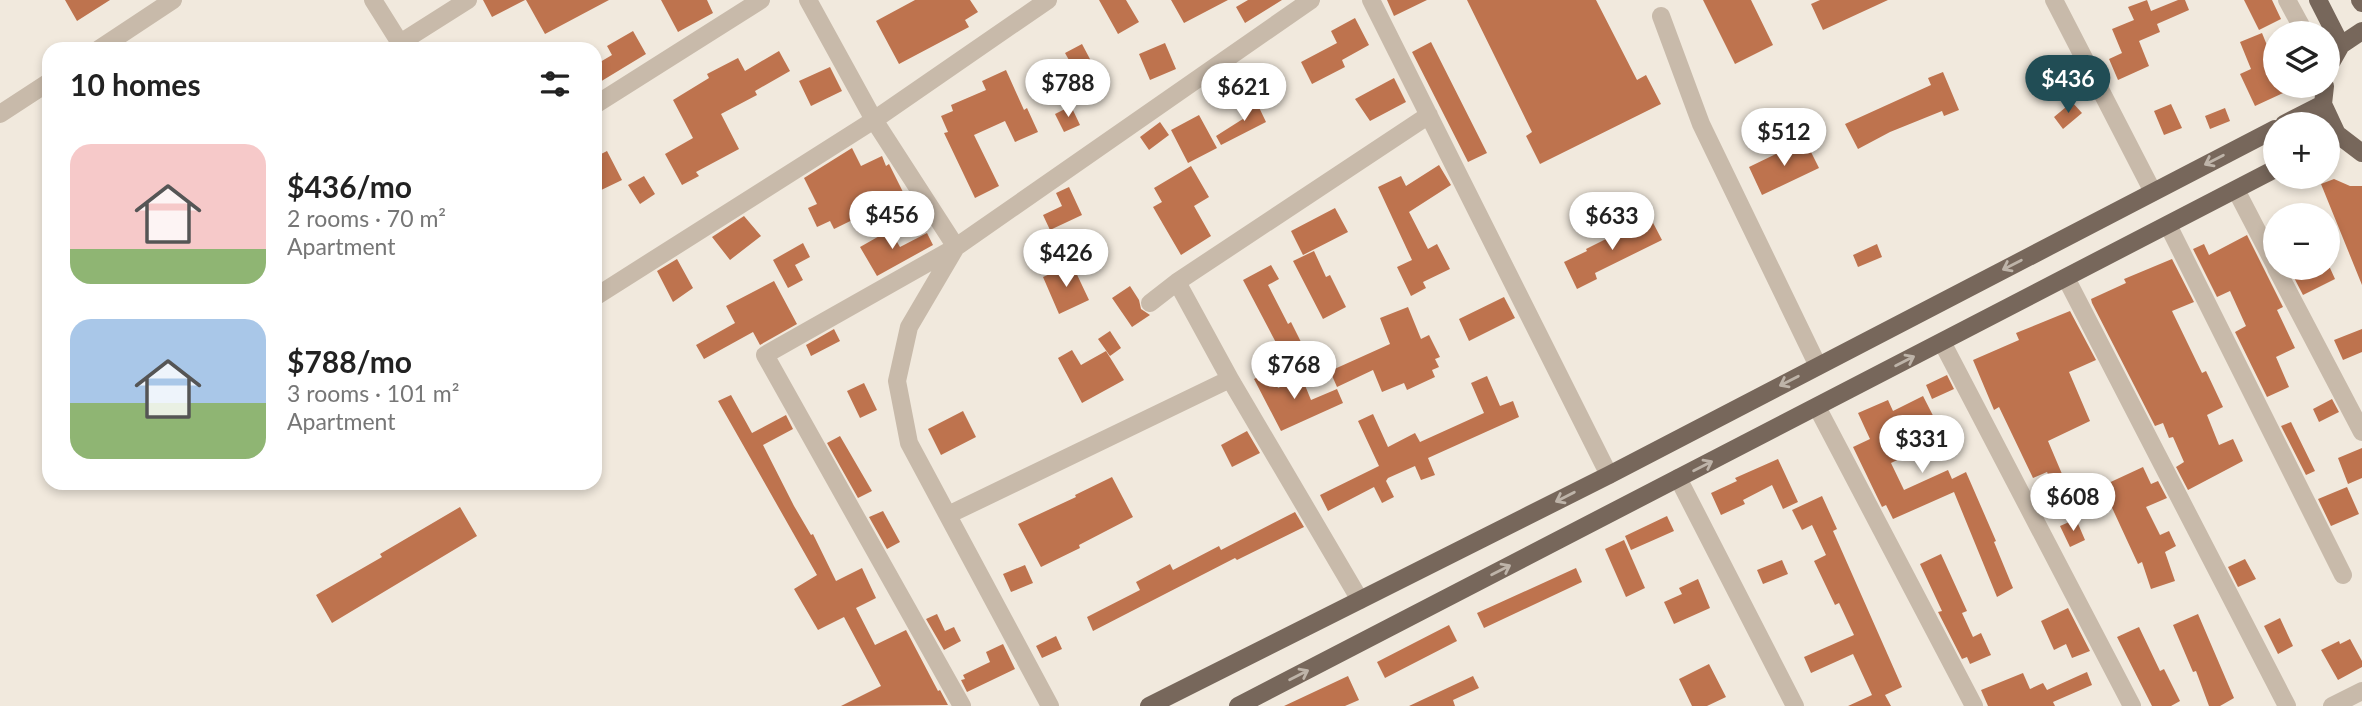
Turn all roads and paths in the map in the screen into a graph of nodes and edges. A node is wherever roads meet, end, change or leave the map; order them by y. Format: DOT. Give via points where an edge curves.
graph roads {
  1 [pos="173,0"];
  2 [pos="373,0"];
  3 [pos="468,0"];
  4 [pos="761,0"];
  5 [pos="808,0"];
  6 [pos="1048,0"];
  7 [pos="1311,0"];
  8 [pos="1371,0"];
  9 [pos="2054,0"];
  10 [pos="2287,0"];
  11 [pos="2318,0"];
  12 [pos="1661,16"];
  13 [pos="2298,21"];
  14 [pos="2362,31"];
  15 [pos="110,42"];
  16 [pos="399,42"];
  17 [pos="402,42"];
  18 [pos="2342,45"];
  19 [pos="2340,48"];
  20 [pos="42,87"];
  21 [pos="2320,98"];
  22 [pos="602,102"];
  23 [pos="2301,112"];
  24 [pos="0,114"];
  25 [pos="1429,114"];
  26 [pos="874,120"];
  27 [pos="2263,135"];
  28 [pos="2340,141"];
  29 [pos="2362,153"];
  30 [pos="2263,175"];
  31 [pos="2236,190"];
  32 [pos="2152,192"];
  33 [pos="2168,225"];
  34 [pos="2263,241"];
  35 [pos="956,247"];
  36 [pos="2066,278"];
  37 [pos="2283,280"];
  38 [pos="1177,282"];
  39 [pos="602,293"];
  40 [pos="1150,303"];
  41 [pos="1942,342"];
  42 [pos="1818,366"];
  43 [pos="1230,379"];
  44 [pos="1817,407"];
  45 [pos="2362,432"];
  46 [pos="1609,475"];
  47 [pos="1678,478"];
  48 [pos="948,514"];
  49 [pos="2343,575"];
  50 [pos="1360,600"];
  51 [pos="2362,691"];
  52 [pos="962,706"];
  53 [pos="1049,706"];
  54 [pos="1149,706"];
  55 [pos="1238,706"];
  56 [pos="1794,706"];
  57 [pos="1974,706"];
  58 [pos="2132,706"];
  59 [pos="2287,706"];
  60 [pos="2332,706"];
  1 -- 15 [label="street"];
  2 -- 16 [label="street"];
  3 -- 17 [label="street"];
  4 -- 22 [label="street"];
  5 -- 26 [label="street"];
  6 -- 26 [label="street"];
  7 -- 35 [label="street"];
  8 -- 25 [label="street"];
  9 -- 32 [label="street"];
  10 -- 13 [label="street"];
  11 -- 18 [label="main road"];
  12 -- 42 [label="street" via="1701,124"];
  14 -- 18 [label="main road"];
  18 -- 19 [label="main road"];
  20 -- 24 [label="street"];
  21 -- 23 [label="main road"];
  25 -- 38 [label="street"];
  25 -- 46 [label="street"];
  26 -- 35 [label="street"];
  26 -- 39 [label="street"];
  27 -- 32 [label="main road, one-way"];
  28 -- 29 [label="main road"];
  30 -- 31 [label="main road"];
  31 -- 33 [label="main road"];
  31 -- 34 [label="street"];
  32 -- 42 [label="main road, one-way"];
  33 -- 36 [label="main road"];
  33 -- 49 [label="street"];
  35 -- 48 [label="street" via="909,327 897,381 909,443"];
  35 -- 52 [label="street" via="765,355"];
  36 -- 41 [label="main road"];
  36 -- 59 [label="street"];
  37 -- 45 [label="street"];
  38 -- 40 [label="street"];
  38 -- 43 [label="street"];
  44 -- 41 [label="main road, one-way"];
  41 -- 58 [label="street"];
  42 -- 46 [label="main road, one-way"];
  43 -- 48 [label="street"];
  43 -- 50 [label="street"];
  47 -- 44 [label="main road, one-way"];
  44 -- 57 [label="street"];
  46 -- 50 [label="main road, one-way"];
  55 -- 47 [label="main road, one-way"];
  47 -- 56 [label="street"];
  48 -- 53 [label="street"];
  50 -- 54 [label="main road"];
  51 -- 60 [label="street"];
}
